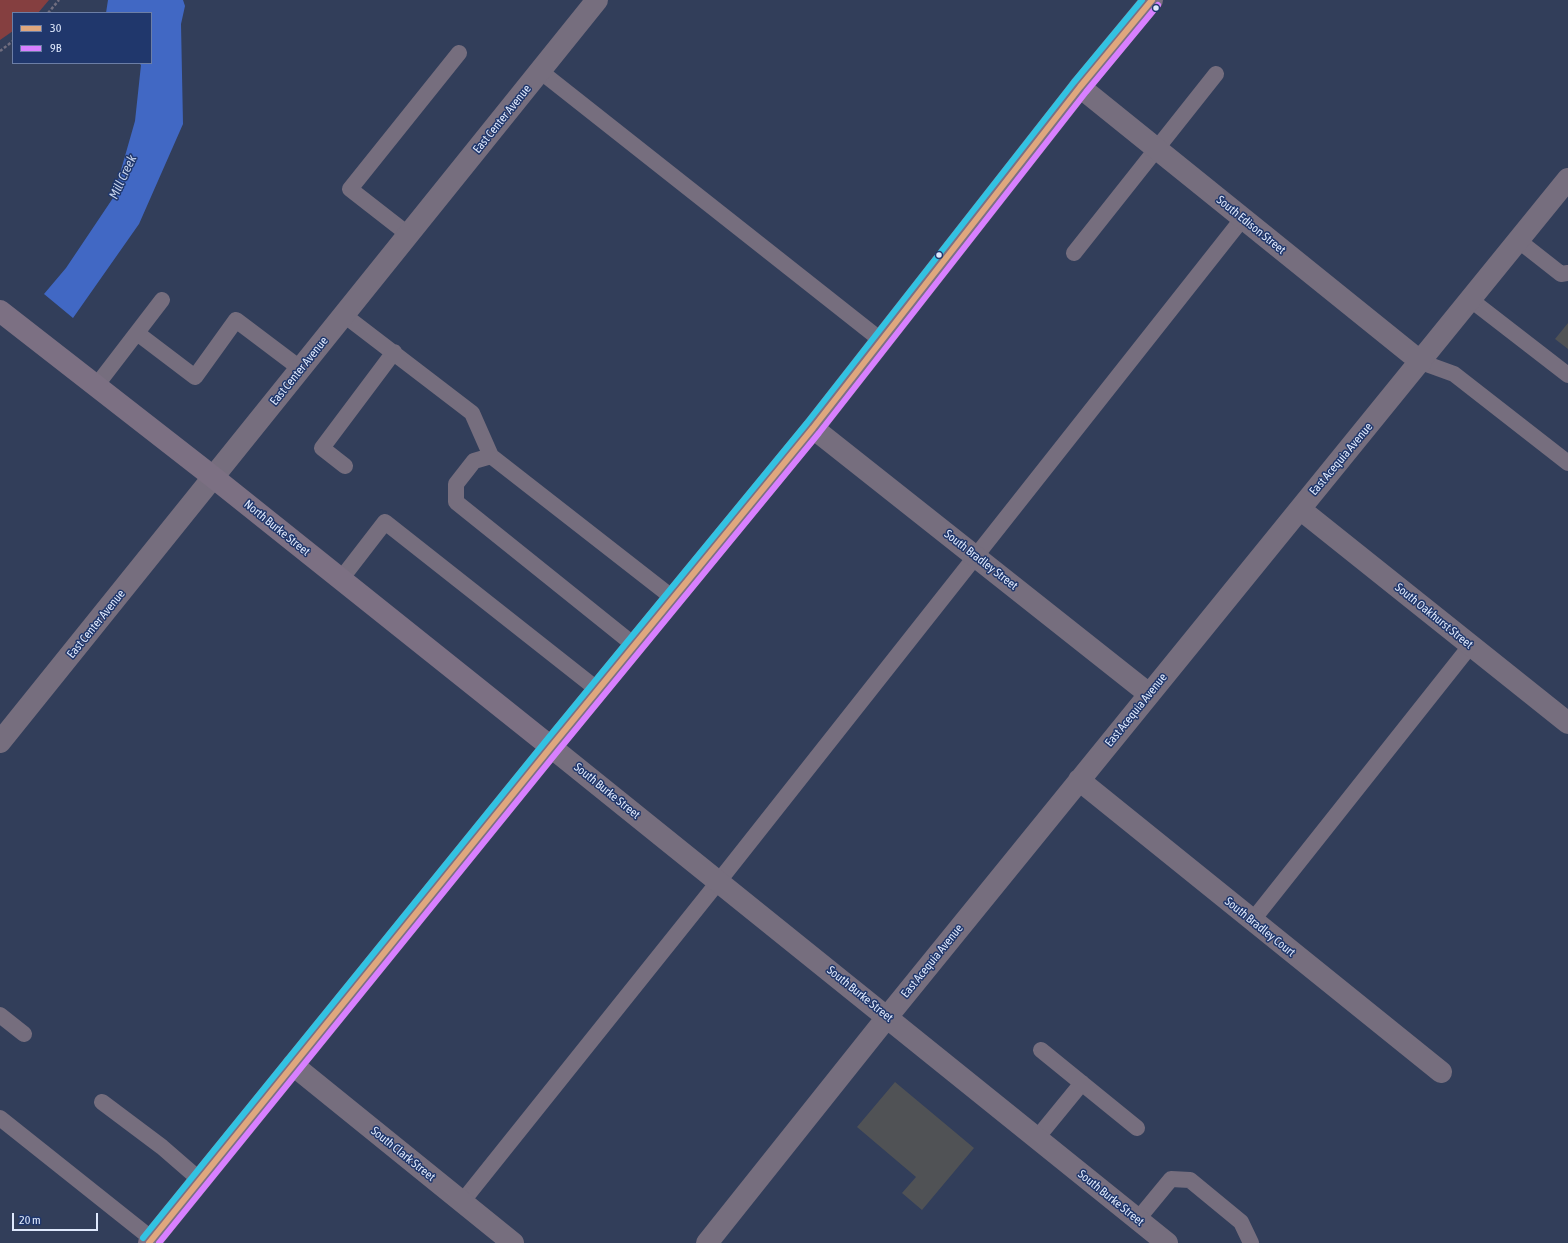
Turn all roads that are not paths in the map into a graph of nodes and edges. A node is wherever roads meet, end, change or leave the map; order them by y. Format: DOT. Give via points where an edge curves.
graph roads {
  1 [pos="597,0"];
  2 [pos="1152,0"];
  3 [pos="459,53"];
  4 [pos="540,71"];
  5 [pos="1216,74"];
  6 [pos="1080,87"];
  7 [pos="1157,149"];
  8 [pos="1568,179"];
  9 [pos="1243,218"];
  10 [pos="409,235"];
  11 [pos="1519,241"];
  12 [pos="1074,253"];
  13 [pos="1568,273"];
  14 [pos="162,300"];
  15 [pos="1471,300"];
  16 [pos="0,312"];
  17 [pos="344,315"];
  18 [pos="137,333"];
  19 [pos="882,341"];
  20 [pos="394,352"];
  21 [pos="1421,362"];
  22 [pos="301,369"];
  23 [pos="1568,375"];
  24 [pos="96,386"];
  25 [pos="813,428"];
  26 [pos="491,456"];
  27 [pos="1568,463"];
  28 [pos="345,466"];
  29 [pos="214,477"];
  30 [pos="1300,508"];
  31 [pos="976,556"];
  32 [pos="341,579"];
  33 [pos="673,598"];
  34 [pos="634,645"];
  35 [pos="1471,645"];
  36 [pos="598,690"];
  37 [pos="1149,694"];
  38 [pos="1568,723"];
  39 [pos="0,742"];
  40 [pos="551,747"];
  41 [pos="1078,780"];
  42 [pos="719,881"];
  43 [pos="1252,921"];
  44 [pos="0,1015"];
  45 [pos="888,1016"];
  46 [pos="24,1034"];
  47 [pos="1041,1050"];
  48 [pos="293,1065"];
  49 [pos="1441,1072"];
  50 [pos="1082,1083"];
  51 [pos="102,1102"];
  52 [pos="0,1118"];
  53 [pos="1137,1128"];
  54 [pos="1038,1138"];
  55 [pos="200,1180"];
  56 [pos="462,1202"];
  57 [pos="1138,1219"];
  58 [pos="150,1241"];
  59 [pos="513,1243"];
  60 [pos="707,1243"];
  61 [pos="1167,1243"];
  62 [pos="1251,1243"];
  1 -- 4 [label="street, East Center Avenue"];
  2 -- 6 [label="street"];
  3 -- 10 [label="lane" via="350,189"];
  4 -- 10 [label="street, East Center Avenue"];
  4 -- 19 [label="lane"];
  5 -- 7 [label="lane"];
  6 -- 7 [label="street, South Edison Street"];
  6 -- 19 [label="street"];
  7 -- 9 [label="street, South Edison Street"];
  7 -- 12 [label="lane"];
  8 -- 11 [label="street, East Acequia Avenue"];
  9 -- 21 [label="street, South Edison Street"];
  9 -- 31 [label="lane"];
  10 -- 17 [label="street, East Center Avenue"];
  11 -- 13 [label="lane" via="1561,274"];
  11 -- 15 [label="street, East Acequia Avenue"];
  14 -- 18 [label="lane"];
  15 -- 21 [label="street, East Acequia Avenue"];
  15 -- 23 [label="lane"];
  16 -- 24 [label="street, North Burke Street"];
  17 -- 20 [label="lane"];
  17 -- 22 [label="street, East Center Avenue"];
  18 -- 22 [label="lane" via="195,377 236,320"];
  18 -- 24 [label="lane"];
  19 -- 25 [label="street"];
  20 -- 26 [label="lane" via="472,412"];
  20 -- 28 [label="lane" via="322,448"];
  21 -- 27 [label="lane" via="1454,374"];
  21 -- 30 [label="street, East Acequia Avenue"];
  22 -- 29 [label="street, East Center Avenue"];
  24 -- 29 [label="street, North Burke Street"];
  25 -- 31 [label="street, South Bradley Street"];
  25 -- 33 [label="street"];
  26 -- 33 [label="lane"];
  26 -- 34 [label="lane" via="474,461 456,484 456,502"];
  29 -- 32 [label="street, North Burke Street"];
  29 -- 39 [label="street, East Center Avenue"];
  30 -- 35 [label="street, South Oakhurst Street"];
  30 -- 37 [label="street, East Acequia Avenue"];
  31 -- 37 [label="street, South Bradley Street"];
  31 -- 42 [label="lane"];
  32 -- 36 [label="lane" via="385,522"];
  32 -- 40 [label="street, North Burke Street"];
  33 -- 34 [label="street"];
  34 -- 36 [label="street"];
  35 -- 38 [label="street, South Oakhurst Street"];
  35 -- 43 [label="lane"];
  36 -- 40 [label="street"];
  37 -- 41 [label="street, East Acequia Avenue"];
  40 -- 42 [label="street, South Burke Street"];
  40 -- 48 [label="street"];
  41 -- 43 [label="street, South Bradley Court"];
  41 -- 45 [label="street, East Acequia Avenue"];
  42 -- 45 [label="street, South Burke Street"];
  42 -- 56 [label="lane"];
  43 -- 49 [label="street, South Bradley Court"];
  44 -- 46 [label="lane"];
  45 -- 54 [label="street, South Burke Street"];
  45 -- 60 [label="street, East Acequia Avenue"];
  47 -- 50 [label="lane"];
  48 -- 55 [label="street"];
  48 -- 56 [label="street, South Clark Street"];
  50 -- 53 [label="lane"];
  50 -- 54 [label="lane"];
  51 -- 55 [label="lane" via="162,1147"];
  52 -- 58 [label="lane"];
  54 -- 57 [label="street, South Burke Street"];
  55 -- 58 [label="street"];
  56 -- 59 [label="street, South Clark Street"];
  57 -- 61 [label="street, South Burke Street"];
  57 -- 62 [label="lane" via="1171,1179 1190,1180 1241,1222"];
}
